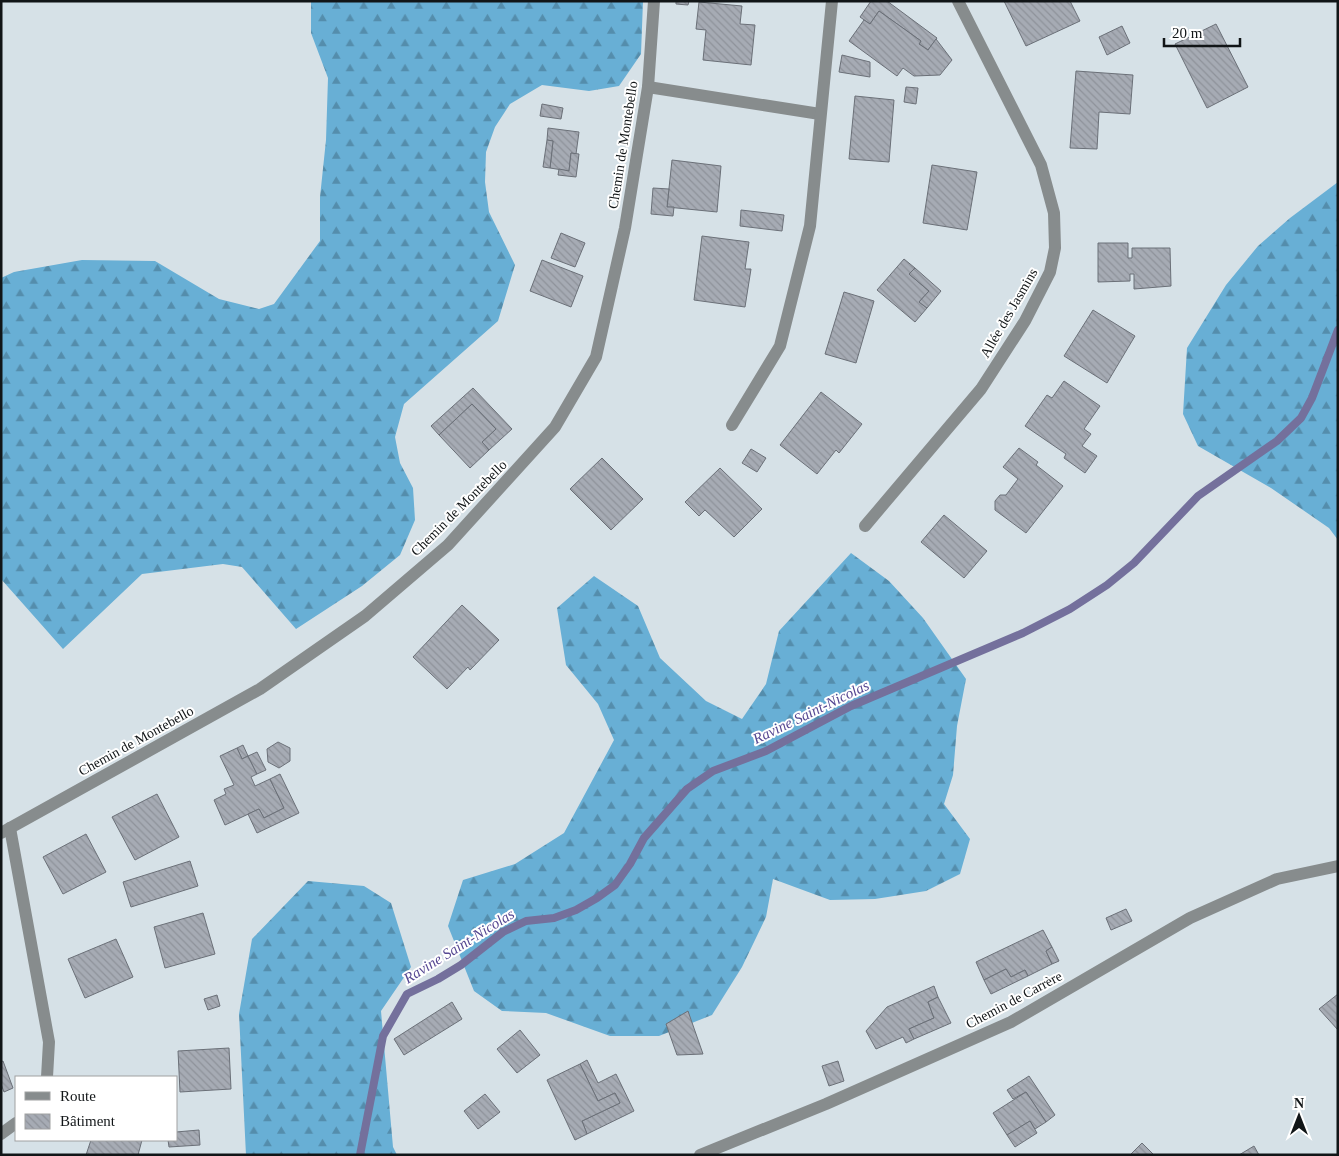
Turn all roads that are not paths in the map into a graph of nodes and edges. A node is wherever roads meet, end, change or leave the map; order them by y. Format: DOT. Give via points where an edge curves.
graph roads {
  1 [pos="654,1"];
  2 [pos="832,1"];
  3 [pos="958,1"];
  4 [pos="648,87"];
  5 [pos="820,114"];
  6 [pos="732,425"];
  7 [pos="865,526"];
  8 [pos="5,830"];
  9 [pos="1338,866"];
  10 [pos="47,1076"];
  11 [pos="15,1124"];
  12 [pos="1,1134"];
  13 [pos="700,1155"];
  1 -- 4 [label="street, Chemin de Montebello"];
  2 -- 5 [label="street"];
  3 -- 7 [label="street, Allée des Jasmins" via="1041,165 1054,213 1055,248 1050,272 1025,321 981,389"];
  4 -- 5 [label="street"];
  4 -- 8 [label="street, Chemin de Montebello" via="625,228 596,357 555,427 448,545 365,616 260,689"];
  5 -- 6 [label="street" via="810,226 780,346"];
  8 -- 10 [label="street" via="49,1042"];
  9 -- 13 [label="street, Chemin de Carrère" via="1277,879 1198,914 1011,1022 826,1104"];
  11 -- 12 [label="street"];
}
